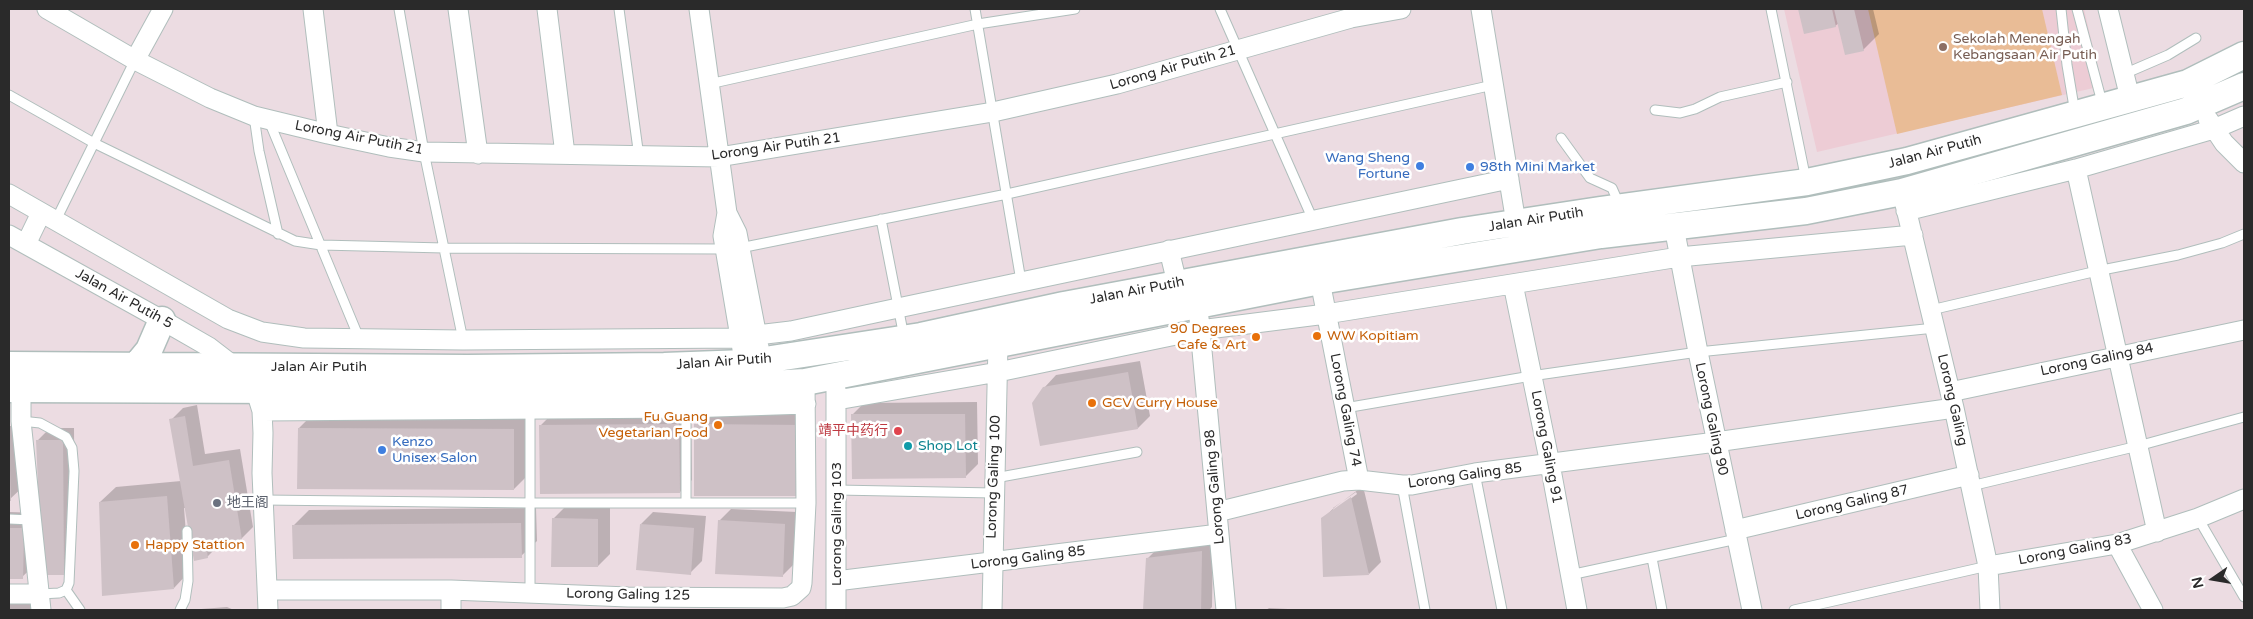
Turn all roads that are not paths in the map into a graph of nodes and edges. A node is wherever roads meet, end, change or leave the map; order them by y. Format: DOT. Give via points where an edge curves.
graph roads {
  1 [pos="48,9"];
  2 [pos="163,9"];
  3 [pos="312,9"];
  4 [pos="399,9"];
  5 [pos="458,9"];
  6 [pos="547,9"];
  7 [pos="618,9"];
  8 [pos="699,9"];
  9 [pos="976,9"];
  10 [pos="1075,9"];
  11 [pos="1220,9"];
  12 [pos="1401,9"];
  13 [pos="1481,9"];
  14 [pos="1771,9"];
  15 [pos="2061,9"];
  16 [pos="2077,9"];
  17 [pos="2108,9"];
  18 [pos="1350,13"];
  19 [pos="978,24"];
  20 [pos="2196,38"];
  21 [pos="1238,50"];
  22 [pos="2244,55"];
  23 [pos="135,60"];
  24 [pos="2124,74"];
  25 [pos="1787,82"];
  26 [pos="2188,83"];
  27 [pos="709,84"];
  28 [pos="1494,85"];
  29 [pos="2244,86"];
  30 [pos="9,95"];
  31 [pos="2130,98"];
  32 [pos="2103,106"];
  33 [pos="2201,106"];
  34 [pos="1655,110"];
  35 [pos="993,112"];
  36 [pos="2075,114"];
  37 [pos="2244,116"];
  38 [pos="262,119"];
  39 [pos="2214,129"];
  40 [pos="328,134"];
  41 [pos="1275,134"];
  42 [pos="1561,138"];
  43 [pos="94,144"];
  44 [pos="424,152"];
  45 [pos="478,154"];
  46 [pos="565,154"];
  47 [pos="639,157"];
  48 [pos="719,157"];
  49 [pos="2244,164"];
  50 [pos="2076,169"];
  51 [pos="1509,179"];
  52 [pos="1807,182"];
  53 [pos="9,194"];
  54 [pos="1007,194"];
  55 [pos="1904,201"];
  56 [pos="1620,207"];
  57 [pos="49,216"];
  58 [pos="881,220"];
  59 [pos="1313,220"];
  60 [pos="1516,223"];
  61 [pos="1674,227"];
  62 [pos="278,234"];
  63 [pos="2244,234"];
  64 [pos="1913,235"];
  65 [pos="9,236"];
  66 [pos="26,244"];
  67 [pos="321,245"];
  68 [pos="444,248"];
  69 [pos="732,248"];
  70 [pos="1520,248"];
  71 [pos="1169,250"];
  72 [pos="1678,257"];
  73 [pos="2098,271"];
  74 [pos="1021,281"];
  75 [pos="1320,281"];
  76 [pos="1177,283"];
  77 [pos="1513,284"];
  78 [pos="1198,304"];
  79 [pos="898,308"];
  80 [pos="1026,314"];
  81 [pos="1326,314"];
  82 [pos="1126,319"];
  83 [pos="1933,319"];
  84 [pos="162,320"];
  85 [pos="1200,330"];
  86 [pos="2244,330"];
  87 [pos="749,336"];
  88 [pos="359,338"];
  89 [pos="904,339"];
  90 [pos="463,340"];
  91 [pos="998,344"];
  92 [pos="1132,344"];
  93 [pos="1698,352"];
  94 [pos="2117,356"];
  95 [pos="9,365"];
  96 [pos="135,367"];
  97 [pos="236,368"];
  98 [pos="467,368"];
  99 [pos="998,372"];
  100 [pos="755,374"];
  101 [pos="1532,376"];
  102 [pos="836,388"];
  103 [pos="15,389"];
  104 [pos="805,393"];
  105 [pos="686,398"];
  106 [pos="259,400"];
  107 [pos="1952,400"];
  108 [pos="1345,408"];
  109 [pos="530,409"];
  110 [pos="2244,417"];
  111 [pos="15,421"];
  112 [pos="1716,442"];
  113 [pos="2138,446"];
  114 [pos="1137,452"];
  115 [pos="1550,464"];
  116 [pos="1475,474"];
  117 [pos="1359,480"];
  118 [pos="1970,480"];
  119 [pos="994,486"];
  120 [pos="1402,486"];
  121 [pos="837,490"];
  122 [pos="2244,499"];
  123 [pos="263,500"];
  124 [pos="686,502"];
  125 [pos="530,503"];
  126 [pos="806,503"];
  127 [pos="1217,512"];
  128 [pos="2198,518"];
  129 [pos="9,519"];
  130 [pos="32,520"];
  131 [pos="187,531"];
  132 [pos="2158,532"];
  133 [pos="1219,534"];
  134 [pos="1736,535"];
  135 [pos="2117,544"];
  136 [pos="1652,558"];
  137 [pos="992,562"];
  138 [pos="1988,566"];
  139 [pos="1570,576"];
  140 [pos="836,581"];
  141 [pos="66,590"];
  142 [pos="267,590"];
  143 [pos="452,590"];
  144 [pos="530,592"];
  145 [pos="9,594"];
  146 [pos="2244,597"];
  147 [pos="41,602"];
  148 [pos="628,603"];
  149 [pos="80,610"];
  150 [pos="180,610"];
  151 [pos="268,610"];
  152 [pos="451,610"];
  153 [pos="836,610"];
  154 [pos="992,610"];
  155 [pos="1226,610"];
  156 [pos="1425,610"];
  157 [pos="1502,610"];
  158 [pos="1577,610"];
  159 [pos="1662,610"];
  160 [pos="1752,610"];
  161 [pos="1794,610"];
  162 [pos="1990,610"];
  163 [pos="2153,610"];
  1 -- 23 [label="street, Lorong Air Putih 21"];
  2 -- 23 [label="street"];
  3 -- 40 [label="street"];
  4 -- 44 [label="lane"];
  5 -- 45 [label="street"];
  6 -- 46 [label="street"];
  7 -- 47 [label="lane"];
  8 -- 27 [label="street"];
  9 -- 19 [label="lane"];
  10 -- 19 [label="lane"];
  11 -- 21 [label="lane"];
  12 -- 18 [label="street, Lorong Air Putih 21"];
  13 -- 28 [label="street"];
  14 -- 25 [label="lane"];
  15 -- 36 [label="lane"];
  16 -- 32 [label="lane"];
  17 -- 24 [label="street"];
  18 -- 21 [label="street, Lorong Air Putih 21"];
  19 -- 27 [label="lane"];
  19 -- 35 [label="lane"];
  20 -- 24 [label="lane" via="2168,55"];
  21 -- 35 [label="street, Lorong Air Putih 21" via="1117,84"];
  21 -- 41 [label="lane"];
  22 -- 26 [label="street, Jalan Air Putih"];
  23 -- 38 [label="street, Lorong Air Putih 21" via="210,98"];
  23 -- 43 [label="lane"];
  24 -- 31 [label="street"];
  25 -- 34 [label="lane" via="1720,97 1680,113"];
  25 -- 52 [label="lane"];
  26 -- 31 [label="street, Jalan Air Putih"];
  26 -- 33 [label="street"];
  27 -- 48 [label="street"];
  28 -- 41 [label="lane"];
  28 -- 51 [label="street"];
  29 -- 33 [label="street, Jalan Air Putih"];
  30 -- 43 [label="lane"];
  31 -- 32 [label="street, Jalan Air Putih"];
  32 -- 36 [label="street, Jalan Air Putih"];
  33 -- 39 [label="street"];
  33 -- 55 [label="street, Jalan Air Putih"];
  35 -- 48 [label="street, Lorong Air Putih 21"];
  35 -- 54 [label="lane"];
  36 -- 52 [label="street, Jalan Air Putih" via="1907,161"];
  37 -- 39 [label="street"];
  38 -- 40 [label="street, Lorong Air Putih 21"];
  38 -- 62 [label="lane" via="259,151"];
  38 -- 67 [label="lane"];
  39 -- 49 [label="street"];
  39 -- 50 [label="street"];
  40 -- 44 [label="street, Lorong Air Putih 21"];
  41 -- 54 [label="lane"];
  41 -- 59 [label="lane"];
  42 -- 56 [label="lane" via="1590,178 1612,188"];
  43 -- 57 [label="lane"];
  43 -- 62 [label="lane"];
  44 -- 45 [label="street, Lorong Air Putih 21"];
  44 -- 68 [label="lane"];
  45 -- 46 [label="street, Lorong Air Putih 21"];
  46 -- 47 [label="street, Lorong Air Putih 21"];
  47 -- 48 [label="street, Lorong Air Putih 21"];
  48 -- 69 [label="street" via="727,213 737,233"];
  50 -- 55 [label="street"];
  50 -- 73 [label="street"];
  51 -- 59 [label="street"];
  51 -- 60 [label="street"];
  52 -- 56 [label="street, Jalan Air Putih"];
  53 -- 57 [label="street"];
  54 -- 58 [label="lane"];
  54 -- 74 [label="lane"];
  55 -- 61 [label="street, Jalan Air Putih"];
  55 -- 64 [label="street, Lorong Galing"];
  56 -- 60 [label="street, Jalan Air Putih"];
  57 -- 66 [label="street"];
  57 -- 88 [label="street" via="228,319 262,332 287,336"];
  58 -- 69 [label="lane"];
  58 -- 79 [label="lane"];
  59 -- 71 [label="street"];
  60 -- 70 [label="street"];
  60 -- 76 [label="street, Jalan Air Putih"];
  61 -- 70 [label="street, Jalan Air Putih"];
  61 -- 72 [label="street, Lorong Galing 90"];
  62 -- 67 [label="lane" via="295,241"];
  63 -- 73 [label="lane" via="2222,244"];
  64 -- 72 [label="street"];
  64 -- 83 [label="street, Lorong Galing"];
  65 -- 66 [label="street, Jalan Air Putih 5"];
  66 -- 84 [label="street, Jalan Air Putih 5"];
  67 -- 68 [label="lane"];
  67 -- 88 [label="lane"];
  68 -- 69 [label="lane"];
  68 -- 90 [label="lane"];
  69 -- 87 [label="street"];
  70 -- 75 [label="street, Jalan Air Putih"];
  71 -- 74 [label="street"];
  71 -- 76 [label="street"];
  72 -- 77 [label="street"];
  72 -- 93 [label="street, Lorong Galing 90"];
  73 -- 83 [label="lane"];
  73 -- 94 [label="street"];
  74 -- 79 [label="street"];
  74 -- 80 [label="street"];
  75 -- 78 [label="street, Jalan Air Putih"];
  75 -- 81 [label="street, Lorong Galing 74"];
  76 -- 80 [label="street, Jalan Air Putih"];
  77 -- 81 [label="street"];
  77 -- 101 [label="street, Lorong Galing 91"];
  78 -- 82 [label="street, Jalan Air Putih"];
  78 -- 85 [label="street, Lorong Galing 98"];
  79 -- 87 [label="street" via="791,331"];
  79 -- 89 [label="lane"];
  80 -- 89 [label="street, Jalan Air Putih"];
  81 -- 85 [label="street"];
  81 -- 108 [label="street, Lorong Galing 74"];
  82 -- 91 [label="street, Jalan Air Putih"];
  82 -- 92 [label="street"];
  83 -- 93 [label="lane"];
  83 -- 107 [label="street, Lorong Galing"];
  84 -- 96 [label="street" via="150,350"];
  84 -- 97 [label="street, Jalan Air Putih 5" via="209,347"];
  85 -- 92 [label="street"];
  85 -- 127 [label="street, Lorong Galing 98"];
  86 -- 94 [label="street, Lorong Galing 84"];
  87 -- 90 [label="street"];
  87 -- 100 [label="street"];
  88 -- 90 [label="street"];
  89 -- 100 [label="street, Jalan Air Putih"];
  90 -- 98 [label="street"];
  91 -- 99 [label="street, Lorong Galing 100"];
  91 -- 102 [label="street, Jalan Air Putih"];
  92 -- 99 [label="street"];
  93 -- 101 [label="lane"];
  93 -- 112 [label="street, Lorong Galing 90"];
  94 -- 107 [label="street, Lorong Galing 84"];
  94 -- 113 [label="street"];
  95 -- 96 [label="street, Jalan Air Putih"];
  96 -- 97 [label="street, Jalan Air Putih"];
  97 -- 98 [label="street, Jalan Air Putih"];
  97 -- 106 [label="street"];
  98 -- 100 [label="street, Jalan Air Putih" via="664,366"];
  99 -- 102 [label="street"];
  99 -- 119 [label="street, Lorong Galing 100"];
  100 -- 104 [label="street, Jalan Air Putih"];
  100 -- 105 [label="street, Jalan Air Putih"];
  101 -- 108 [label="lane"];
  101 -- 115 [label="street, Lorong Galing 91"];
  102 -- 104 [label="street, Jalan Air Putih"];
  102 -- 121 [label="street, Lorong Galing 103"];
  103 -- 106 [label="street, Jalan Air Putih"];
  103 -- 111 [label="street"];
  104 -- 105 [label="street"];
  104 -- 126 [label="street, Lorong Galing 125"];
  105 -- 106 [label="street, Jalan Air Putih" via="580,391"];
  105 -- 109 [label="street"];
  105 -- 124 [label="lane"];
  106 -- 109 [label="street"];
  106 -- 123 [label="street"];
  107 -- 112 [label="street, Lorong Galing 84"];
  107 -- 118 [label="street, Lorong Galing"];
  108 -- 117 [label="street, Lorong Galing 74"];
  109 -- 125 [label="lane"];
  110 -- 113 [label="lane"];
  111 -- 130 [label="street"];
  111 -- 141 [label="lane" via="40,422 57,430 72,448 72,527"];
  112 -- 115 [label="street, Lorong Galing 85"];
  112 -- 134 [label="street, Lorong Galing 90"];
  113 -- 118 [label="lane"];
  113 -- 132 [label="street"];
  114 -- 119 [label="lane"];
  115 -- 116 [label="street, Lorong Galing 85"];
  115 -- 139 [label="street, Lorong Galing 91"];
  116 -- 120 [label="street, Lorong Galing 85"];
  116 -- 157 [label="lane"];
  117 -- 120 [label="street, Lorong Galing 85"];
  117 -- 127 [label="street, Lorong Galing 85" via="1324,485"];
  118 -- 134 [label="street, Lorong Galing 87"];
  118 -- 138 [label="street, Lorong Galing"];
  119 -- 121 [label="lane"];
  119 -- 137 [label="street, Lorong Galing 100"];
  120 -- 156 [label="lane"];
  121 -- 140 [label="street, Lorong Galing 103"];
  122 -- 128 [label="street, Lorong Galing 83"];
  123 -- 125 [label="lane"];
  123 -- 142 [label="street"];
  124 -- 125 [label="lane"];
  124 -- 126 [label="lane"];
  125 -- 144 [label="lane"];
  126 -- 148 [label="street, Lorong Galing 125" via="802,583 792,596"];
  127 -- 133 [label="street, Lorong Galing 98"];
  128 -- 132 [label="street, Lorong Galing 83"];
  128 -- 146 [label="lane"];
  129 -- 130 [label="lane"];
  130 -- 147 [label="street"];
  131 -- 150 [label="lane" via="188,581"];
  132 -- 135 [label="street, Lorong Galing 83"];
  133 -- 137 [label="street, Lorong Galing 85"];
  133 -- 155 [label="street, Lorong Galing 98"];
  134 -- 136 [label="lane"];
  134 -- 160 [label="street, Lorong Galing 90"];
  135 -- 138 [label="street, Lorong Galing 83"];
  135 -- 163 [label="street"];
  136 -- 139 [label="lane"];
  136 -- 159 [label="lane"];
  137 -- 140 [label="street, Lorong Galing 85"];
  137 -- 154 [label="street, Lorong Galing 100"];
  138 -- 161 [label="lane"];
  138 -- 162 [label="street, Lorong Galing"];
  139 -- 158 [label="street, Lorong Galing 91"];
  140 -- 153 [label="street, Lorong Galing 103"];
  141 -- 147 [label="lane"];
  141 -- 149 [label="lane"];
  142 -- 143 [label="street, Lorong Galing 125"];
  142 -- 151 [label="street"];
  143 -- 144 [label="street, Lorong Galing 125"];
  143 -- 152 [label="street"];
  144 -- 148 [label="street, Lorong Galing 125"];
  145 -- 147 [label="street"];
}
